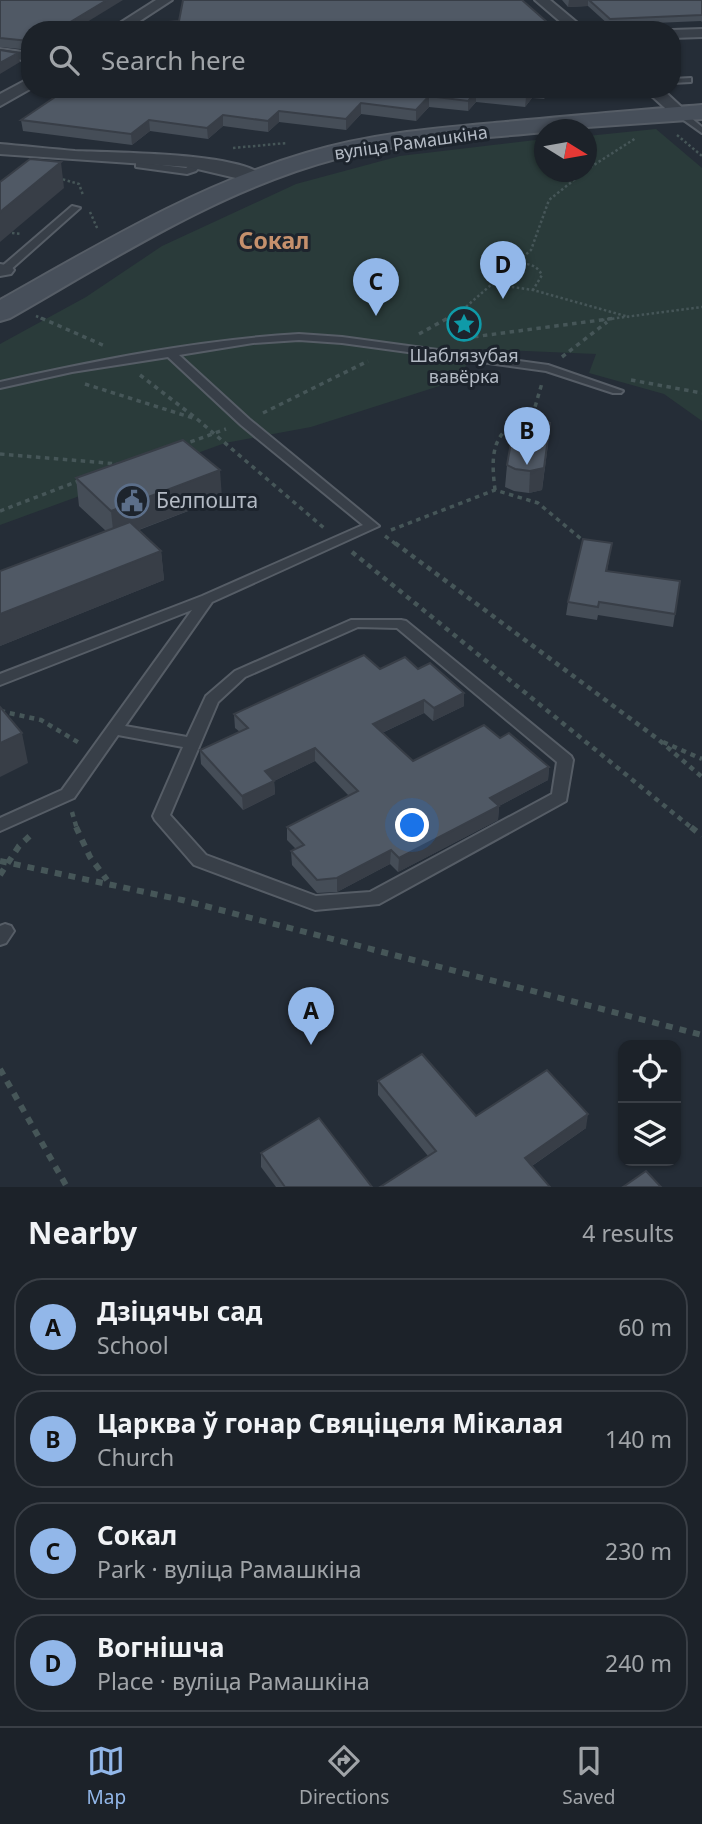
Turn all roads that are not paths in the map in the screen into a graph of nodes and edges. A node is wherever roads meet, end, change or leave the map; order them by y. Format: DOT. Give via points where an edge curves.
graph roads {
  1 [pos="165,0"];
  2 [pos="542,0"];
  3 [pos="131,21"];
  4 [pos="568,21"];
  5 [pos="702,33"];
  6 [pos="681,34"];
  7 [pos="0,53"];
  8 [pos="21,56"];
  9 [pos="681,80"];
  10 [pos="688,80"];
  11 [pos="21,88"];
  12 [pos="662,98"];
  13 [pos="0,101"];
  14 [pos="685,119"];
  15 [pos="702,131"];
  16 [pos="0,149"];
  17 [pos="257,178"];
  18 [pos="75,208"];
  19 [pos="2,270"];
  20 [pos="0,312"];
  21 [pos="170,353"];
  22 [pos="0,385"];
  23 [pos="617,391"];
  24 [pos="207,600"];
  25 [pos="0,680"];
  26 [pos="114,729"];
  27 [pos="193,744"];
  28 [pos="0,825"];
  1 -- 3 [label="street"];
  2 -- 4 [label="street"];
  5 -- 6 [label="street"];
  7 -- 8 [label="street"];
  9 -- 10 [label="lane"];
  11 -- 13 [label="street"];
  12 -- 14 [label="street"];
  14 -- 15 [label="lane"];
  14 -- 17 [label="street, вуліца Рамашкіна" via="473,132 378,144 314,158"];
  16 -- 17 [label="street" via="200,162 228,166"];
  17 -- 20 [label="street, вуліца Рамашкіна" via="150,229"];
  18 -- 19 [label="lane"];
  21 -- 22 [label="lane"];
  21 -- 23 [label="lane" via="299,337 548,368"];
  21 -- 24 [label="lane" via="245,422 372,526"];
  24 -- 25 [label="lane"];
  24 -- 26 [label="lane"];
  26 -- 27 [label="lane"];
  26 -- 28 [label="lane" via="68,794"];
  27 -- 27 [label="lane" via="161,816 200,860 315,903 373,899 560,797 565,760 401,624 356,623 240,674 211,701"];
}
